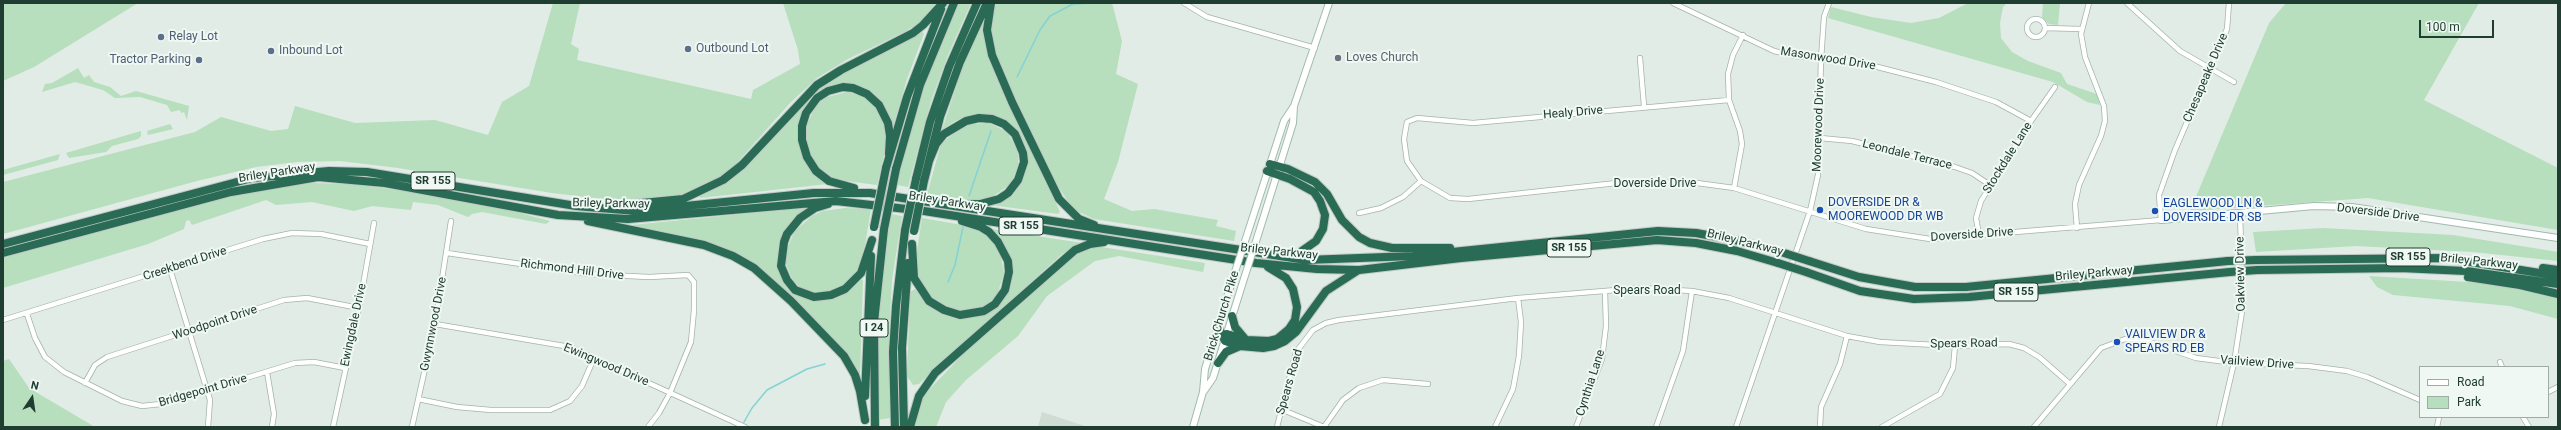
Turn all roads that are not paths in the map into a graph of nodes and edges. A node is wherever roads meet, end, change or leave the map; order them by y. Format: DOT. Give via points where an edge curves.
graph roads {
  1 [pos="944,3"];
  2 [pos="954,3"];
  3 [pos="976,3"];
  4 [pos="987,3"];
  5 [pos="991,3"];
  6 [pos="1184,3"];
  7 [pos="1329,3"];
  8 [pos="1673,3"];
  9 [pos="1829,3"];
  10 [pos="2089,3"];
  11 [pos="2127,3"];
  12 [pos="2229,3"];
  13 [pos="2045,28"];
  14 [pos="2081,29"];
  15 [pos="1743,35"];
  16 [pos="1315,48"];
  17 [pos="1640,58"];
  18 [pos="1821,59"];
  19 [pos="2211,69"];
  20 [pos="2234,82"];
  21 [pos="2055,87"];
  22 [pos="1728,100"];
  23 [pos="1294,106"];
  24 [pos="1644,106"];
  25 [pos="1417,118"];
  26 [pos="2031,121"];
  27 [pos="1820,138"];
  28 [pos="889,154"];
  29 [pos="929,161"];
  30 [pos="1268,167"];
  31 [pos="1278,170"];
  32 [pos="1421,181"];
  33 [pos="1990,185"];
  34 [pos="1734,188"];
  35 [pos="870,192"];
  36 [pos="836,201"];
  37 [pos="940,204"];
  38 [pos="576,206"];
  39 [pos="924,211"];
  40 [pos="1810,211"];
  41 [pos="1360,213"];
  42 [pos="558,214"];
  43 [pos="2240,214"];
  44 [pos="2160,220"];
  45 [pos="452,221"];
  46 [pos="374,223"];
  47 [pos="2077,228"];
  48 [pos="1129,234"];
  49 [pos="1979,235"];
  50 [pos="2558,238"];
  51 [pos="872,240"];
  52 [pos="1118,241"];
  53 [pos="3,244"];
  54 [pos="370,244"];
  55 [pos="912,244"];
  56 [pos="1217,248"];
  57 [pos="1495,248"];
  58 [pos="3,253"];
  59 [pos="447,253"];
  60 [pos="2446,258"];
  61 [pos="1256,263"];
  62 [pos="2400,268"];
  63 [pos="170,269"];
  64 [pos="1358,270"];
  65 [pos="2558,270"];
  66 [pos="2558,276"];
  67 [pos="2558,284"];
  68 [pos="1605,291"];
  69 [pos="1692,291"];
  70 [pos="2558,294"];
  71 [pos="1518,298"];
  72 [pos="359,308"];
  73 [pos="27,314"];
  74 [pos="1775,314"];
  75 [pos="1232,316"];
  76 [pos="3,320"];
  77 [pos="435,324"];
  78 [pos="1218,326"];
  79 [pos="190,332"];
  80 [pos="1847,336"];
  81 [pos="1222,337"];
  82 [pos="1243,343"];
  83 [pos="1955,346"];
  84 [pos="594,358"];
  85 [pos="1218,363"];
  86 [pos="2234,363"];
  87 [pos="345,368"];
  88 [pos="267,372"];
  89 [pos="85,383"];
  90 [pos="1428,384"];
  91 [pos="2070,384"];
  92 [pos="207,391"];
  93 [pos="1203,392"];
  94 [pos="670,393"];
  95 [pos="418,399"];
  96 [pos="2419,400"];
  97 [pos="1282,410"];
  98 [pos="2524,418"];
  99 [pos="865,424"];
  100 [pos="2437,426"];
  101 [pos="208,427"];
  102 [pos="272,427"];
  103 [pos="332,427"];
  104 [pos="412,427"];
  105 [pos="648,427"];
  106 [pos="745,427"];
  107 [pos="875,427"];
  108 [pos="895,427"];
  109 [pos="904,427"];
  110 [pos="910,427"];
  111 [pos="1193,427"];
  112 [pos="1277,427"];
  113 [pos="1324,427"];
  114 [pos="1494,427"];
  115 [pos="1576,427"];
  116 [pos="1656,427"];
  117 [pos="1736,427"];
  118 [pos="1820,427"];
  119 [pos="1882,427"];
  120 [pos="2034,427"];
  121 [pos="2219,427"];
  122 [pos="2442,427"];
  123 [pos="2529,427"];
  1 -- 28 [label="highway" via="917,69"];
  1 -- 38 [label="highway" via="913,33 817,85 742,165 713,186 683,199 666,202"];
  2 -- 107 [label="highway, I 24, bridge" via="920,85 896,170 884,228 874,322"];
  3 -- 108 [label="highway, I 24, bridge" via="949,67 930,122 905,230 893,352"];
  4 -- 29 [label="highway" via="960,62 940,117"];
  5 -- 48 [label="highway" via="987,30 992,55 1059,199 1079,219"];
  6 -- 16 [label="street" via="1207,17"];
  7 -- 16 [label="main road, Brick Church Pike"];
  8 -- 15 [label="street, Masonwood Drive"];
  9 -- 18 [label="street, Moorewood Drive" via="1824,17"];
  10 -- 14 [label="street"];
  11 -- 19 [label="street" via="2180,51"];
  12 -- 19 [label="street, Chesapeake Drive" via="2227,29"];
  13 -- 14 [label="street"];
  14 -- 47 [label="street" via="2085,57 2104,106 2105,121 2079,185 2075,204"];
  15 -- 18 [label="street, Masonwood Drive" via="1774,50"];
  15 -- 22 [label="street" via="1733,55 1728,74"];
  16 -- 23 [label="main road, Brick Church Pike"];
  17 -- 24 [label="street"];
  18 -- 26 [label="street, Masonwood Drive" via="1862,63 1936,82 1996,102"];
  18 -- 27 [label="street, Moorewood Drive"];
  19 -- 20 [label="street"];
  19 -- 44 [label="street, Chesapeake Drive" via="2175,150 2159,195"];
  21 -- 26 [label="street, Stockdale Lane"];
  22 -- 24 [label="street, Healy Drive"];
  22 -- 34 [label="street" via="1740,131 1742,144"];
  23 -- 30 [label="main road, Brick Church Pike" via="1284,121"];
  23 -- 31 [label="main road, Brick Church Pike" via="1293,123"];
  24 -- 25 [label="street, Healy Drive" via="1473,123"];
  25 -- 32 [label="street, Doverside Drive" via="1407,122 1404,140 1407,161"];
  26 -- 33 [label="street, Stockdale Lane"];
  27 -- 33 [label="street, Leondale Terrace" via="1852,141 1955,167"];
  27 -- 40 [label="street, Moorewood Drive" via="1818,175"];
  28 -- 35 [label="highway" via="890,129 885,115 874,99 860,90 843,87 828,91 817,98 806,113 802,126 802,140 807,157 816,171 838,185"];
  28 -- 51 [label="highway, bridge"];
  29 -- 37 [label="highway" via="936,144 944,134 966,121 979,118 992,119 1004,124 1015,134 1023,153 1024,162 1018,180 1008,193 999,199 980,204"];
  29 -- 55 [label="highway, bridge"];
  30 -- 31 [label="highway"];
  30 -- 78 [label="main road, Brick Church Pike, bridge"];
  31 -- 56 [label="highway" via="1314,192 1320,201 1325,222 1316,241 1308,249 1290,255 1234,247"];
  31 -- 57 [label="highway" via="1315,182 1327,194 1342,220 1359,237 1370,243 1392,248"];
  31 -- 75 [label="main road, Brick Church Pike, bridge"];
  32 -- 34 [label="street, Doverside Drive" via="1450,198 1468,199 1626,182 1697,183"];
  32 -- 41 [label="street" via="1403,196 1381,208"];
  33 -- 49 [label="street, Stockdale Lane" via="1981,201 1976,218"];
  34 -- 40 [label="street, Doverside Drive"];
  35 -- 37 [label="highway, Briley Parkway / SR 155"];
  35 -- 38 [label="highway, Briley Parkway / SR 155" via="814,193 636,211"];
  36 -- 39 [label="highway, Briley Parkway / SR 155"];
  36 -- 42 [label="highway, Briley Parkway / SR 155" via="628,219"];
  36 -- 51 [label="highway" via="807,213 787,234 781,266 790,285 800,293 814,297 838,292 851,284 861,273"];
  37 -- 48 [label="highway, Briley Parkway / SR 155"];
  38 -- 53 [label="highway, Briley Parkway / SR 155" via="367,172 290,173 226,184"];
  39 -- 52 [label="highway, Briley Parkway / SR 155"];
  39 -- 55 [label="highway" via="969,223 989,232 998,242 1008,261 1009,272 1005,290 995,304 977,314 960,315 937,307 923,295 914,278"];
  40 -- 49 [label="street, Doverside Drive" via="1866,229 1896,235 1930,239"];
  40 -- 74 [label="street, Moorewood Drive"];
  42 -- 58 [label="highway, Briley Parkway / SR 155" via="385,183 318,177 231,192"];
  42 -- 99 [label="highway" via="704,245 733,256 754,268 791,301 844,356 855,375 860,391"];
  43 -- 44 [label="main road, Doverside Drive"];
  43 -- 50 [label="main road, Doverside Drive" via="2314,206 2352,207"];
  43 -- 86 [label="street, Oakview Drive" via="2243,305"];
  44 -- 47 [label="street, Doverside Drive"];
  45 -- 59 [label="street, Gwynnwood Drive"];
  46 -- 54 [label="street, Ewingdale Drive"];
  47 -- 49 [label="street, Doverside Drive"];
  48 -- 56 [label="highway, Briley Parkway / SR 155"];
  51 -- 99 [label="highway" via="865,354"];
  52 -- 61 [label="highway, Briley Parkway / SR 155"];
  52 -- 110 [label="highway" via="1090,244 1075,250 971,340 935,373 925,386"];
  54 -- 63 [label="street, Creekbend Drive" via="321,234 292,233 263,239"];
  54 -- 72 [label="street, Ewingdale Drive"];
  55 -- 109 [label="highway" via="903,332"];
  56 -- 57 [label="highway, Briley Parkway / SR 155" via="1288,259 1322,260 1413,256"];
  57 -- 60 [label="highway, Briley Parkway / SR 155, bridge" via="1658,231 1740,241 1859,277 1916,287 1966,287 2228,261"];
  59 -- 77 [label="street, Gwynnwood Drive"];
  59 -- 94 [label="street, Richmond Hill Drive" via="588,274 650,277 688,275 694,282 690,342"];
  60 -- 65 [label="highway"];
  60 -- 66 [label="highway, Briley Parkway / SR 155"];
  61 -- 64 [label="highway, Briley Parkway / SR 155"];
  61 -- 82 [label="highway" via="1286,278 1293,289 1297,307 1295,320 1283,335 1269,341"];
  62 -- 64 [label="highway, Briley Parkway / SR 155, bridge" via="2257,270 2000,294 1914,299 1860,291 1778,263 1717,247 1657,240"];
  62 -- 67 [label="highway, Briley Parkway / SR 155" via="2466,271"];
  62 -- 70 [label="highway" via="2520,285"];
  63 -- 73 [label="street, Creekbend Drive"];
  63 -- 79 [label="street"];
  64 -- 82 [label="highway" via="1326,291 1300,326 1285,341 1262,348"];
  68 -- 69 [label="street, Spears Road" via="1653,288"];
  68 -- 71 [label="street, Spears Road"];
  68 -- 115 [label="street, Cynthia Lane" via="1606,326 1602,359"];
  69 -- 74 [label="street, Spears Road" via="1729,298"];
  69 -- 116 [label="street" via="1683,351"];
  71 -- 97 [label="street, Spears Road" via="1339,320 1313,330 1296,352"];
  71 -- 114 [label="street" via="1521,322 1519,356 1513,389"];
  72 -- 79 [label="street, Woodpoint Drive" via="307,298 284,300"];
  72 -- 87 [label="street, Ewingdale Drive"];
  73 -- 76 [label="street, Creekbend Drive"];
  73 -- 89 [label="street, Bridgepoint Drive" via="34,338 46,357 64,372"];
  74 -- 80 [label="street, Spears Road"];
  74 -- 117 [label="street, Moorewood Drive"];
  75 -- 81 [label="main road, Brick Church Pike"];
  75 -- 82 [label="highway"];
  77 -- 84 [label="street, Ewingwood Drive" via="570,347"];
  77 -- 95 [label="street, Gwynnwood Drive"];
  78 -- 81 [label="highway"];
  79 -- 89 [label="street, Woodpoint Drive" via="107,357 95,365"];
  79 -- 92 [label="street"];
  80 -- 83 [label="street, Spears Road" via="1895,344"];
  80 -- 118 [label="street" via="1840,364 1822,407"];
  81 -- 82 [label="highway"];
  81 -- 85 [label="main road, Brick Church Pike"];
  81 -- 93 [label="main road, Brick Church Pike" via="1205,369"];
  82 -- 85 [label="highway" via="1226,352"];
  83 -- 91 [label="street, Spears Road" via="1996,343 2024,348 2039,357"];
  83 -- 119 [label="street" via="1953,368 1940,394"];
  84 -- 94 [label="street, Ewingwood Drive"];
  84 -- 95 [label="street" via="582,386 570,401 550,410 491,410 457,407"];
  85 -- 93 [label="main road, Brick Church Pike" via="1213,378"];
  86 -- 91 [label="street, Vailview Drive" via="2196,358 2144,340 2125,339 2101,348"];
  86 -- 96 [label="street, Vailview Drive" via="2347,371"];
  86 -- 121 [label="street, Oakview Drive"];
  87 -- 88 [label="street, Bridgepoint Drive" via="308,362 295,363"];
  87 -- 103 [label="street, Ewingdale Drive"];
  88 -- 92 [label="street, Bridgepoint Drive"];
  88 -- 102 [label="street" via="274,414"];
  89 -- 92 [label="street, Bridgepoint Drive" via="122,401 142,406 161,404"];
  90 -- 113 [label="street" via="1383,380 1359,388 1343,400"];
  91 -- 120 [label="street, Vailview Drive"];
  92 -- 101 [label="street" via="210,406"];
  93 -- 111 [label="main road, Brick Church Pike"];
  94 -- 105 [label="street"];
  94 -- 106 [label="street, Ewingwood Drive"];
  95 -- 104 [label="street, Gwynnwood Drive"];
  97 -- 112 [label="street, Spears Road"];
  97 -- 113 [label="street"];
  98 -- 123 [label="street"];
  100 -- 122 [label="street"];
}
